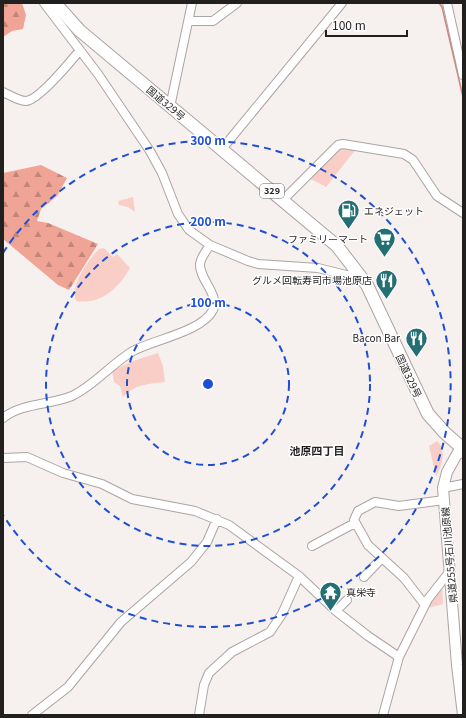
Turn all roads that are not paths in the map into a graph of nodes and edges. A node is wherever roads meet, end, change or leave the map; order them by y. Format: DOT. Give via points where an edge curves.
graph roads {
  1 [pos="192,3"];
  2 [pos="237,3"];
  3 [pos="342,3"];
  4 [pos="448,3"];
  5 [pos="52,5"];
  6 [pos="189,21"];
  7 [pos="80,50"];
  8 [pos="463,75"];
  9 [pos="3,92"];
  10 [pos="170,107"];
  11 [pos="222,149"];
  12 [pos="283,200"];
  13 [pos="463,213"];
  14 [pos="210,245"];
  15 [pos="360,275"];
  16 [pos="3,418"];
  17 [pos="462,449"];
  18 [pos="3,458"];
  19 [pos="463,484"];
  20 [pos="444,488"];
  21 [pos="444,500"];
  22 [pos="218,519"];
  23 [pos="355,523"];
  24 [pos="312,546"];
  25 [pos="382,558"];
  26 [pos="450,571"];
  27 [pos="299,576"];
  28 [pos="364,577"];
  29 [pos="347,600"];
  30 [pos="425,605"];
  31 [pos="336,611"];
  32 [pos="399,657"];
  33 [pos="32,715"];
  34 [pos="199,715"];
  35 [pos="383,715"];
  36 [pos="462,715"];
  1 -- 6 [label="street"];
  2 -- 6 [label="street" via="213,22"];
  3 -- 11 [label="street"];
  4 -- 8 [label="street"];
  5 -- 7 [label="street"];
  5 -- 10 [label="highway, 国道329号 / 329"];
  6 -- 10 [label="street"];
  7 -- 9 [label="street" via="59,76 30,100 23,101"];
  7 -- 14 [label="street" via="118,100 150,151 185,226"];
  10 -- 11 [label="highway, 国道329号 / 329"];
  11 -- 12 [label="highway, 国道329号 / 329"];
  12 -- 13 [label="street" via="338,145 343,144 404,154 413,160 437,196"];
  12 -- 15 [label="highway, 国道329号 / 329" via="330,239"];
  14 -- 15 [label="street" via="258,264 305,266 346,275"];
  14 -- 16 [label="street" via="200,264 201,272 214,299 213,310 208,315 177,334 133,351 87,388"];
  15 -- 17 [label="highway, 国道329号 / 329" via="367,285 420,401 439,428"];
  17 -- 20 [label="main road, 県道255号石川池原線" via="447,472"];
  18 -- 22 [label="street" via="27,457 63,473 102,484 132,499 195,511"];
  19 -- 20 [label="street"];
  20 -- 21 [label="main road, 県道255号石川池原線"];
  21 -- 23 [label="street" via="399,506 375,502 358,511"];
  21 -- 26 [label="main road, 県道255号石川池原線"];
  22 -- 27 [label="street"];
  22 -- 33 [label="street" via="207,542 191,562 121,622 68,687"];
  23 -- 24 [label="street"];
  23 -- 25 [label="street" via="364,540"];
  25 -- 28 [label="street"];
  25 -- 30 [label="street" via="404,578"];
  26 -- 30 [label="street"];
  26 -- 36 [label="main road, 県道255号石川池原線"];
  27 -- 31 [label="street"];
  27 -- 34 [label="street" via="282,614 270,632 232,652 209,673 204,685"];
  29 -- 31 [label="street"];
  30 -- 32 [label="street"];
  31 -- 32 [label="street"];
  32 -- 35 [label="street"];
}
